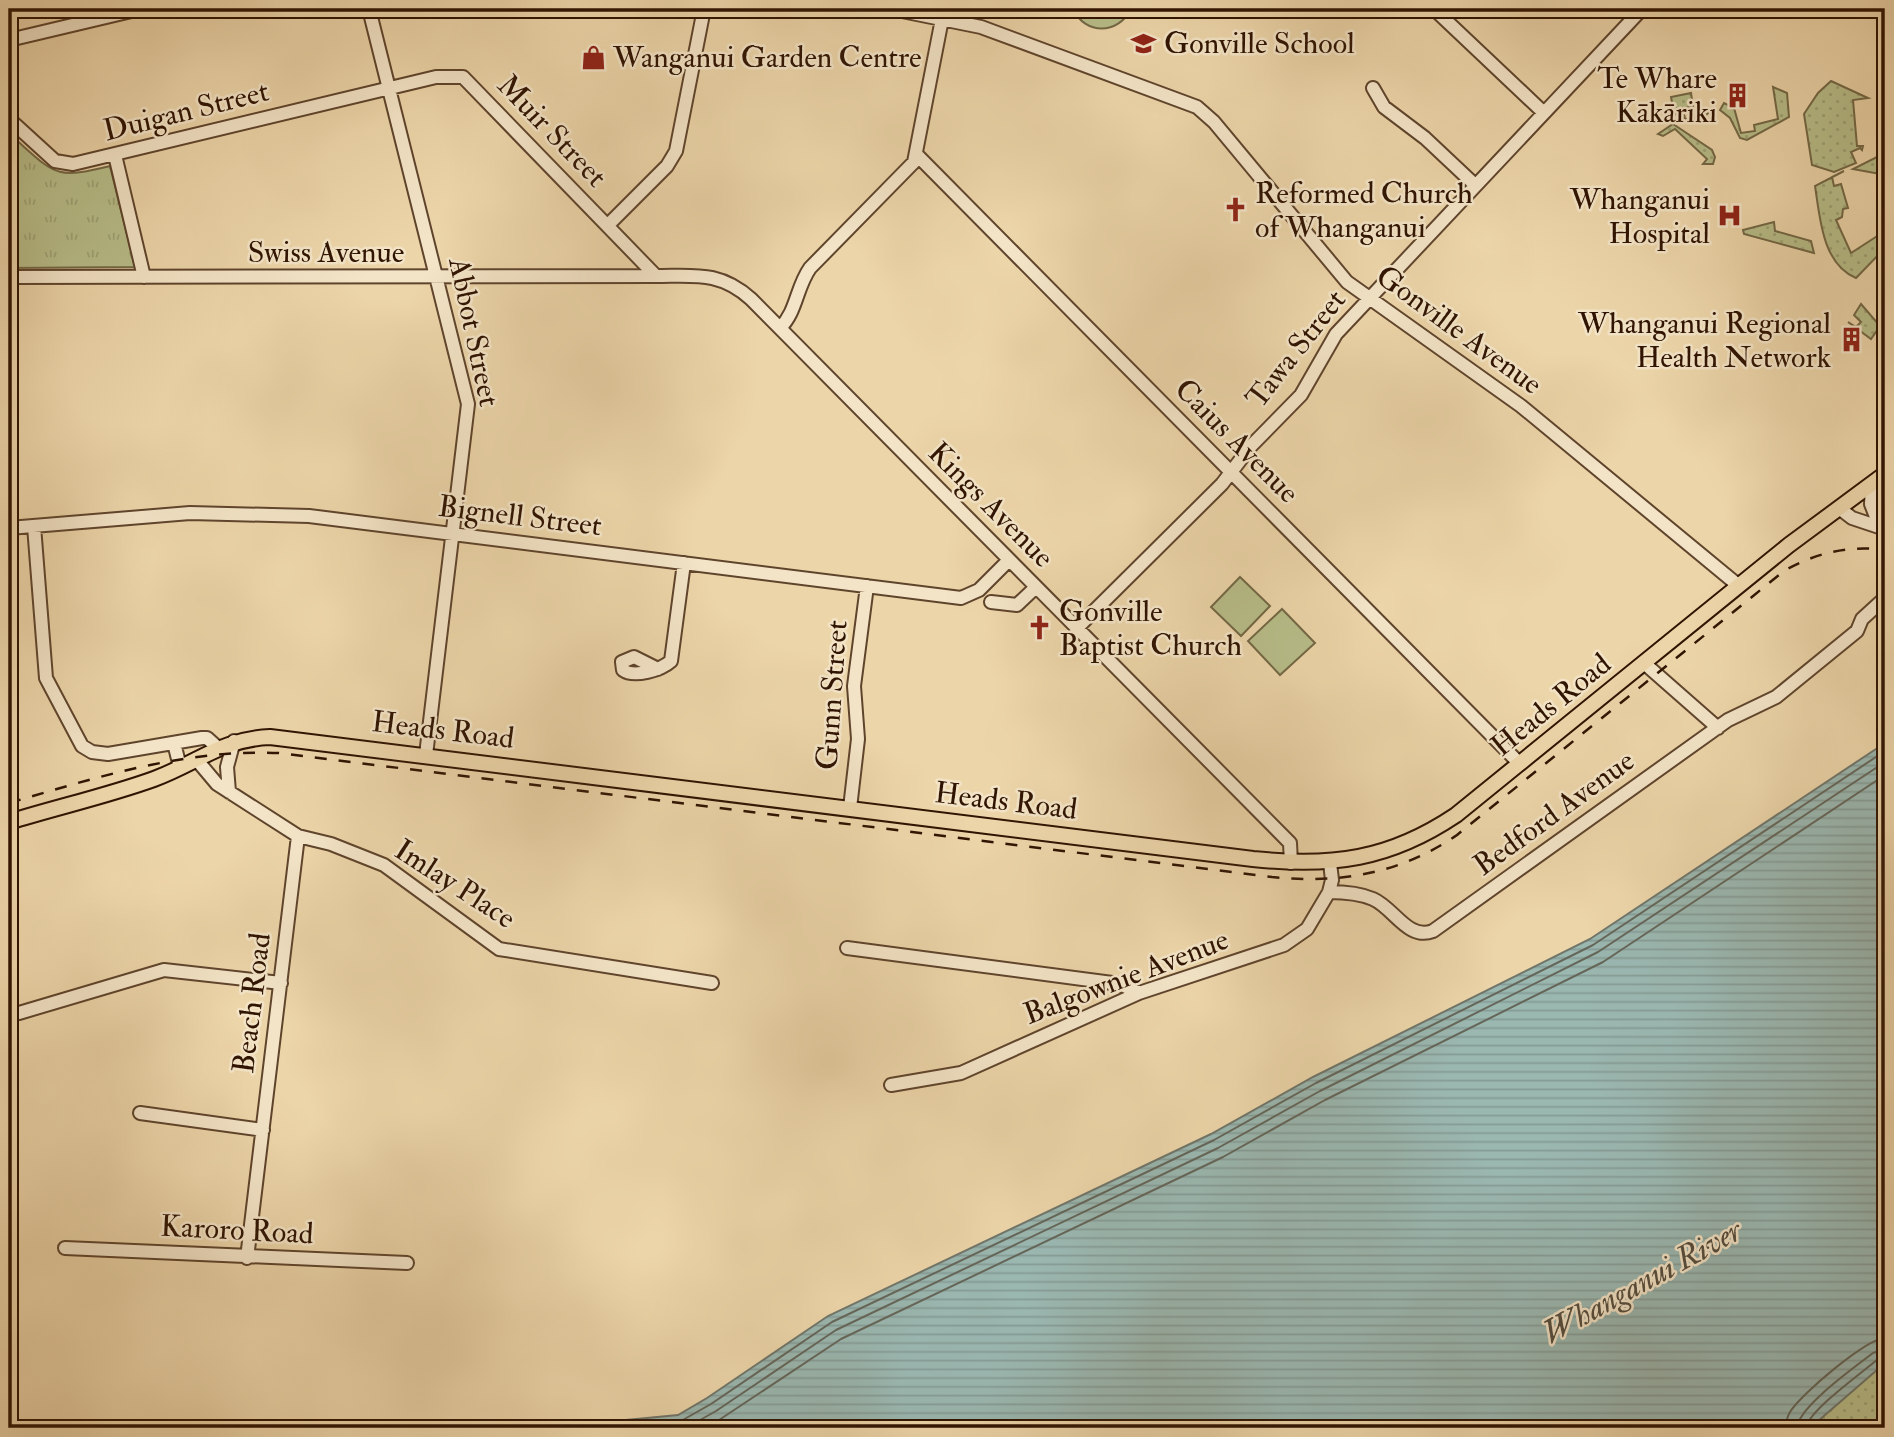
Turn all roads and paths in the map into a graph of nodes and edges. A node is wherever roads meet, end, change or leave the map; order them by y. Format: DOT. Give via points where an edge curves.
graph roads {
  1 [pos="140,9"];
  2 [pos="369,9"];
  3 [pos="704,9"];
  4 [pos="892,9"];
  5 [pos="1434,9"];
  6 [pos="1642,9"];
  7 [pos="929,12"];
  8 [pos="942,19"];
  9 [pos="9,40"];
  10 [pos="389,88"];
  11 [pos="1373,88"];
  12 [pos="1544,113"];
  13 [pos="9,120"];
  14 [pos="916,154"];
  15 [pos="115,155"];
  16 [pos="1475,185"];
  17 [pos="608,225"];
  18 [pos="656,276"];
  19 [pos="9,277"];
  20 [pos="144,277"];
  21 [pos="437,277"];
  22 [pos="727,281"];
  23 [pos="1368,299"];
  24 [pos="780,328"];
  25 [pos="1231,473"];
  26 [pos="1885,474"];
  27 [pos="1872,485"];
  28 [pos="1839,508"];
  29 [pos="34,526"];
  30 [pos="9,528"];
  31 [pos="1882,528"];
  32 [pos="453,534"];
  33 [pos="1009,560"];
  34 [pos="684,563"];
  35 [pos="867,586"];
  36 [pos="1739,586"];
  37 [pos="1036,587"];
  38 [pos="1885,598"];
  39 [pos="991,601"];
  40 [pos="1076,629"];
  41 [pos="1644,663"];
  42 [pos="657,669"];
  43 [pos="1718,728"];
  44 [pos="234,741"];
  45 [pos="174,743"];
  46 [pos="217,747"];
  47 [pos="426,755"];
  48 [pos="196,759"];
  49 [pos="1520,764"];
  50 [pos="180,768"];
  51 [pos="229,792"];
  52 [pos="850,808"];
  53 [pos="9,822"];
  54 [pos="298,836"];
  55 [pos="1291,863"];
  56 [pos="1330,863"];
  57 [pos="1329,892"];
  58 [pos="847,948"];
  59 [pos="281,983"];
  60 [pos="712,983"];
  61 [pos="1139,993"];
  62 [pos="19,1013"];
  63 [pos="891,1085"];
  64 [pos="141,1113"];
  65 [pos="263,1130"];
  66 [pos="65,1248"];
  67 [pos="247,1258"];
  68 [pos="407,1263"];
  1 -- 9 [label="street"];
  2 -- 10 [label="street, Abbot Street"];
  3 -- 17 [label="street" via="676,151 667,166"];
  4 -- 7 [label="street, Gonville Avenue"];
  5 -- 12 [label="street"];
  6 -- 12 [label="street, Tawa Street"];
  7 -- 8 [label="street, Gonville Avenue"];
  8 -- 14 [label="street"];
  8 -- 23 [label="street, Gonville Avenue" via="989,30 1197,107 1336,271"];
  10 -- 15 [label="street, Duigan Street"];
  10 -- 17 [label="street, Muir Street" via="436,77 463,77"];
  10 -- 21 [label="street, Abbot Street"];
  11 -- 16 [label="street" via="1384,107"];
  12 -- 16 [label="street, Tawa Street"];
  13 -- 15 [label="street, Duigan Street" via="61,164"];
  14 -- 24 [label="street" via="907,170 810,268 800,284 792,316"];
  14 -- 25 [label="street, Caius Avenue"];
  15 -- 20 [label="street"];
  16 -- 23 [label="street, Tawa Street"];
  17 -- 18 [label="street, Muir Street"];
  18 -- 21 [label="street, Swiss Avenue"];
  18 -- 22 [label="street, Swiss Avenue" via="710,276"];
  19 -- 20 [label="street, Swiss Avenue"];
  20 -- 21 [label="street, Swiss Avenue"];
  21 -- 32 [label="street, Abbot Street" via="468,404"];
  22 -- 24 [label="street, Kings Avenue"];
  23 -- 25 [label="street, Tawa Street" via="1336,334 1301,395"];
  23 -- 36 [label="street, Gonville Avenue" via="1521,406"];
  24 -- 33 [label="street, Kings Avenue"];
  25 -- 40 [label="street, Tawa Street"];
  25 -- 49 [label="street, Caius Avenue"];
  26 -- 27 [label="main road, Heads Road"];
  27 -- 28 [label="main road, Heads Road"];
  27 -- 31 [label="street" via="1871,504"];
  28 -- 31 [label="street" via="1852,518"];
  28 -- 36 [label="main road, Heads Road"];
  29 -- 30 [label="street, Bignell Street"];
  29 -- 32 [label="street, Bignell Street" via="190,513 309,516"];
  29 -- 45 [label="street" via="46,678 74,736 92,752 107,754"];
  32 -- 34 [label="street, Bignell Street"];
  32 -- 47 [label="street, Abbot Street"];
  33 -- 35 [label="street, Bignell Street" via="967,597"];
  33 -- 37 [label="street, Kings Avenue"];
  34 -- 35 [label="street, Bignell Street"];
  34 -- 42 [label="street" via="673,655"];
  35 -- 52 [label="street, Gunn Street" via="854,686 858,739"];
  36 -- 41 [label="main road, Heads Road"];
  37 -- 39 [label="street" via="1017,605"];
  37 -- 40 [label="street, Kings Avenue"];
  38 -- 43 [label="street, Bedford Avenue" via="1862,619 1857,631 1776,697"];
  40 -- 55 [label="street, Kings Avenue" via="1290,843"];
  41 -- 43 [label="street"];
  41 -- 49 [label="main road, Heads Road"];
  43 -- 57 [label="street, Bedford Avenue" via="1428,933 1417,933 1371,898"];
  44 -- 46 [label="main road, Heads Road"];
  44 -- 47 [label="main road, Heads Road" via="298,739"];
  44 -- 51 [label="street" via="227,767"];
  45 -- 46 [label="street" via="207,738"];
  45 -- 50 [label="street"];
  46 -- 48 [label="main road, Heads Road"];
  47 -- 52 [label="main road, Heads Road"];
  48 -- 50 [label="main road, Heads Road"];
  48 -- 51 [label="street"];
  49 -- 56 [label="main road, Heads Road" via="1457,815 1417,839 1381,853"];
  50 -- 53 [label="main road, Heads Road"];
  51 -- 54 [label="street"];
  52 -- 55 [label="main road, Heads Road"];
  54 -- 59 [label="street, Beach Road"];
  54 -- 60 [label="street, Imlay Place" via="383,865 499,949"];
  55 -- 56 [label="main road, Heads Road"];
  56 -- 57 [label="street, Balgownie Avenue"];
  57 -- 61 [label="street, Balgownie Avenue" via="1307,929 1284,945"];
  58 -- 61 [label="street" via="1120,984"];
  59 -- 62 [label="street" via="164,970"];
  59 -- 65 [label="street, Beach Road"];
  61 -- 63 [label="street, Balgownie Avenue" via="961,1073"];
  64 -- 65 [label="street"];
  65 -- 67 [label="street, Beach Road"];
  66 -- 67 [label="street, Karoro Road"];
  67 -- 68 [label="street, Karoro Road"];
}
